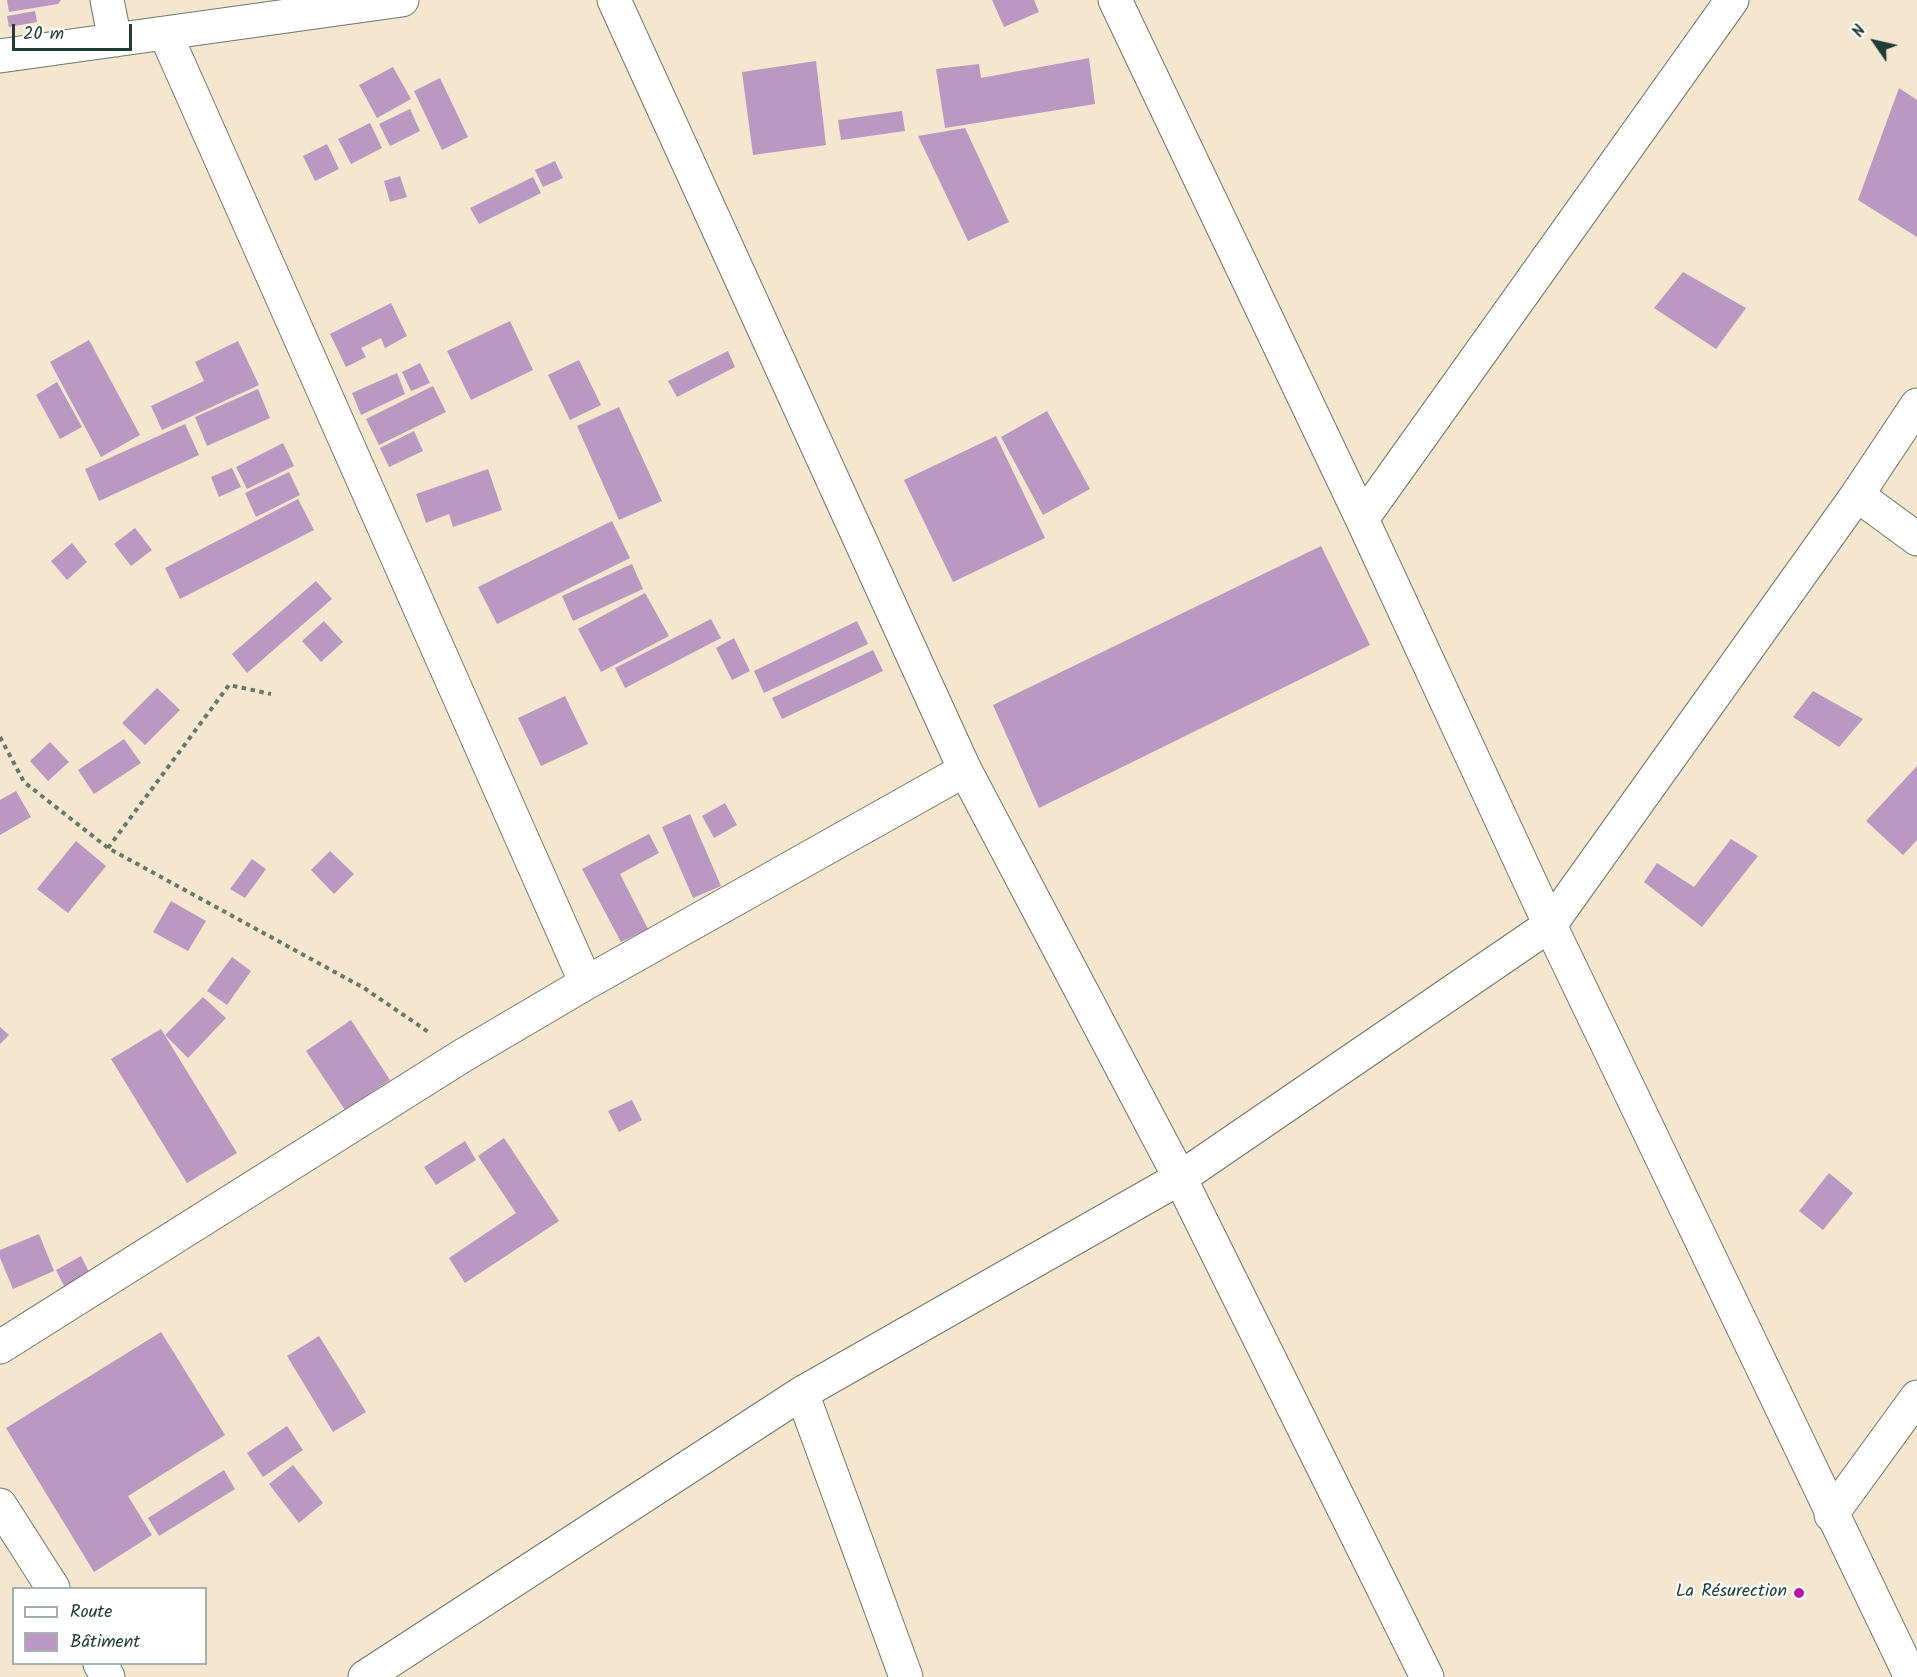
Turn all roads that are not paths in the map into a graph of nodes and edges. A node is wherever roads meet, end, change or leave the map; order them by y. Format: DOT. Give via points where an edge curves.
graph roads {
  1 [pos="107,0"];
  2 [pos="402,0"];
  3 [pos="614,0"];
  4 [pos="1115,0"];
  5 [pos="1732,0"];
  6 [pos="165,33"];
  7 [pos="115,40"];
  8 [pos="0,56"];
  9 [pos="1917,405"];
  10 [pos="1857,495"];
  11 [pos="1362,519"];
  12 [pos="1917,540"];
  13 [pos="965,770"];
  14 [pos="1550,925"];
  15 [pos="586,982"];
  16 [pos="1180,1178"];
  17 [pos="0,1347"];
  18 [pos="802,1393"];
  19 [pos="1917,1397"];
  20 [pos="0,1505"];
  21 [pos="1832,1515"];
  22 [pos="52,1587"];
  23 [pos="365,1677"];
  24 [pos="906,1677"];
  25 [pos="1427,1677"];
  26 [pos="1911,1677"];
  1 -- 7 [label="street"];
  2 -- 6 [label="street"];
  3 -- 13 [label="street"];
  4 -- 11 [label="street"];
  5 -- 11 [label="street"];
  6 -- 7 [label="street"];
  6 -- 15 [label="street"];
  7 -- 8 [label="street"];
  9 -- 10 [label="street"];
  10 -- 12 [label="street"];
  10 -- 14 [label="street"];
  11 -- 14 [label="street"];
  13 -- 15 [label="street"];
  13 -- 16 [label="street"];
  14 -- 16 [label="street"];
  14 -- 21 [label="street"];
  15 -- 17 [label="street"];
  16 -- 18 [label="street"];
  16 -- 25 [label="street"];
  18 -- 23 [label="street"];
  18 -- 24 [label="street"];
  19 -- 21 [label="street"];
  20 -- 22 [label="street"];
  21 -- 26 [label="street"];
}
